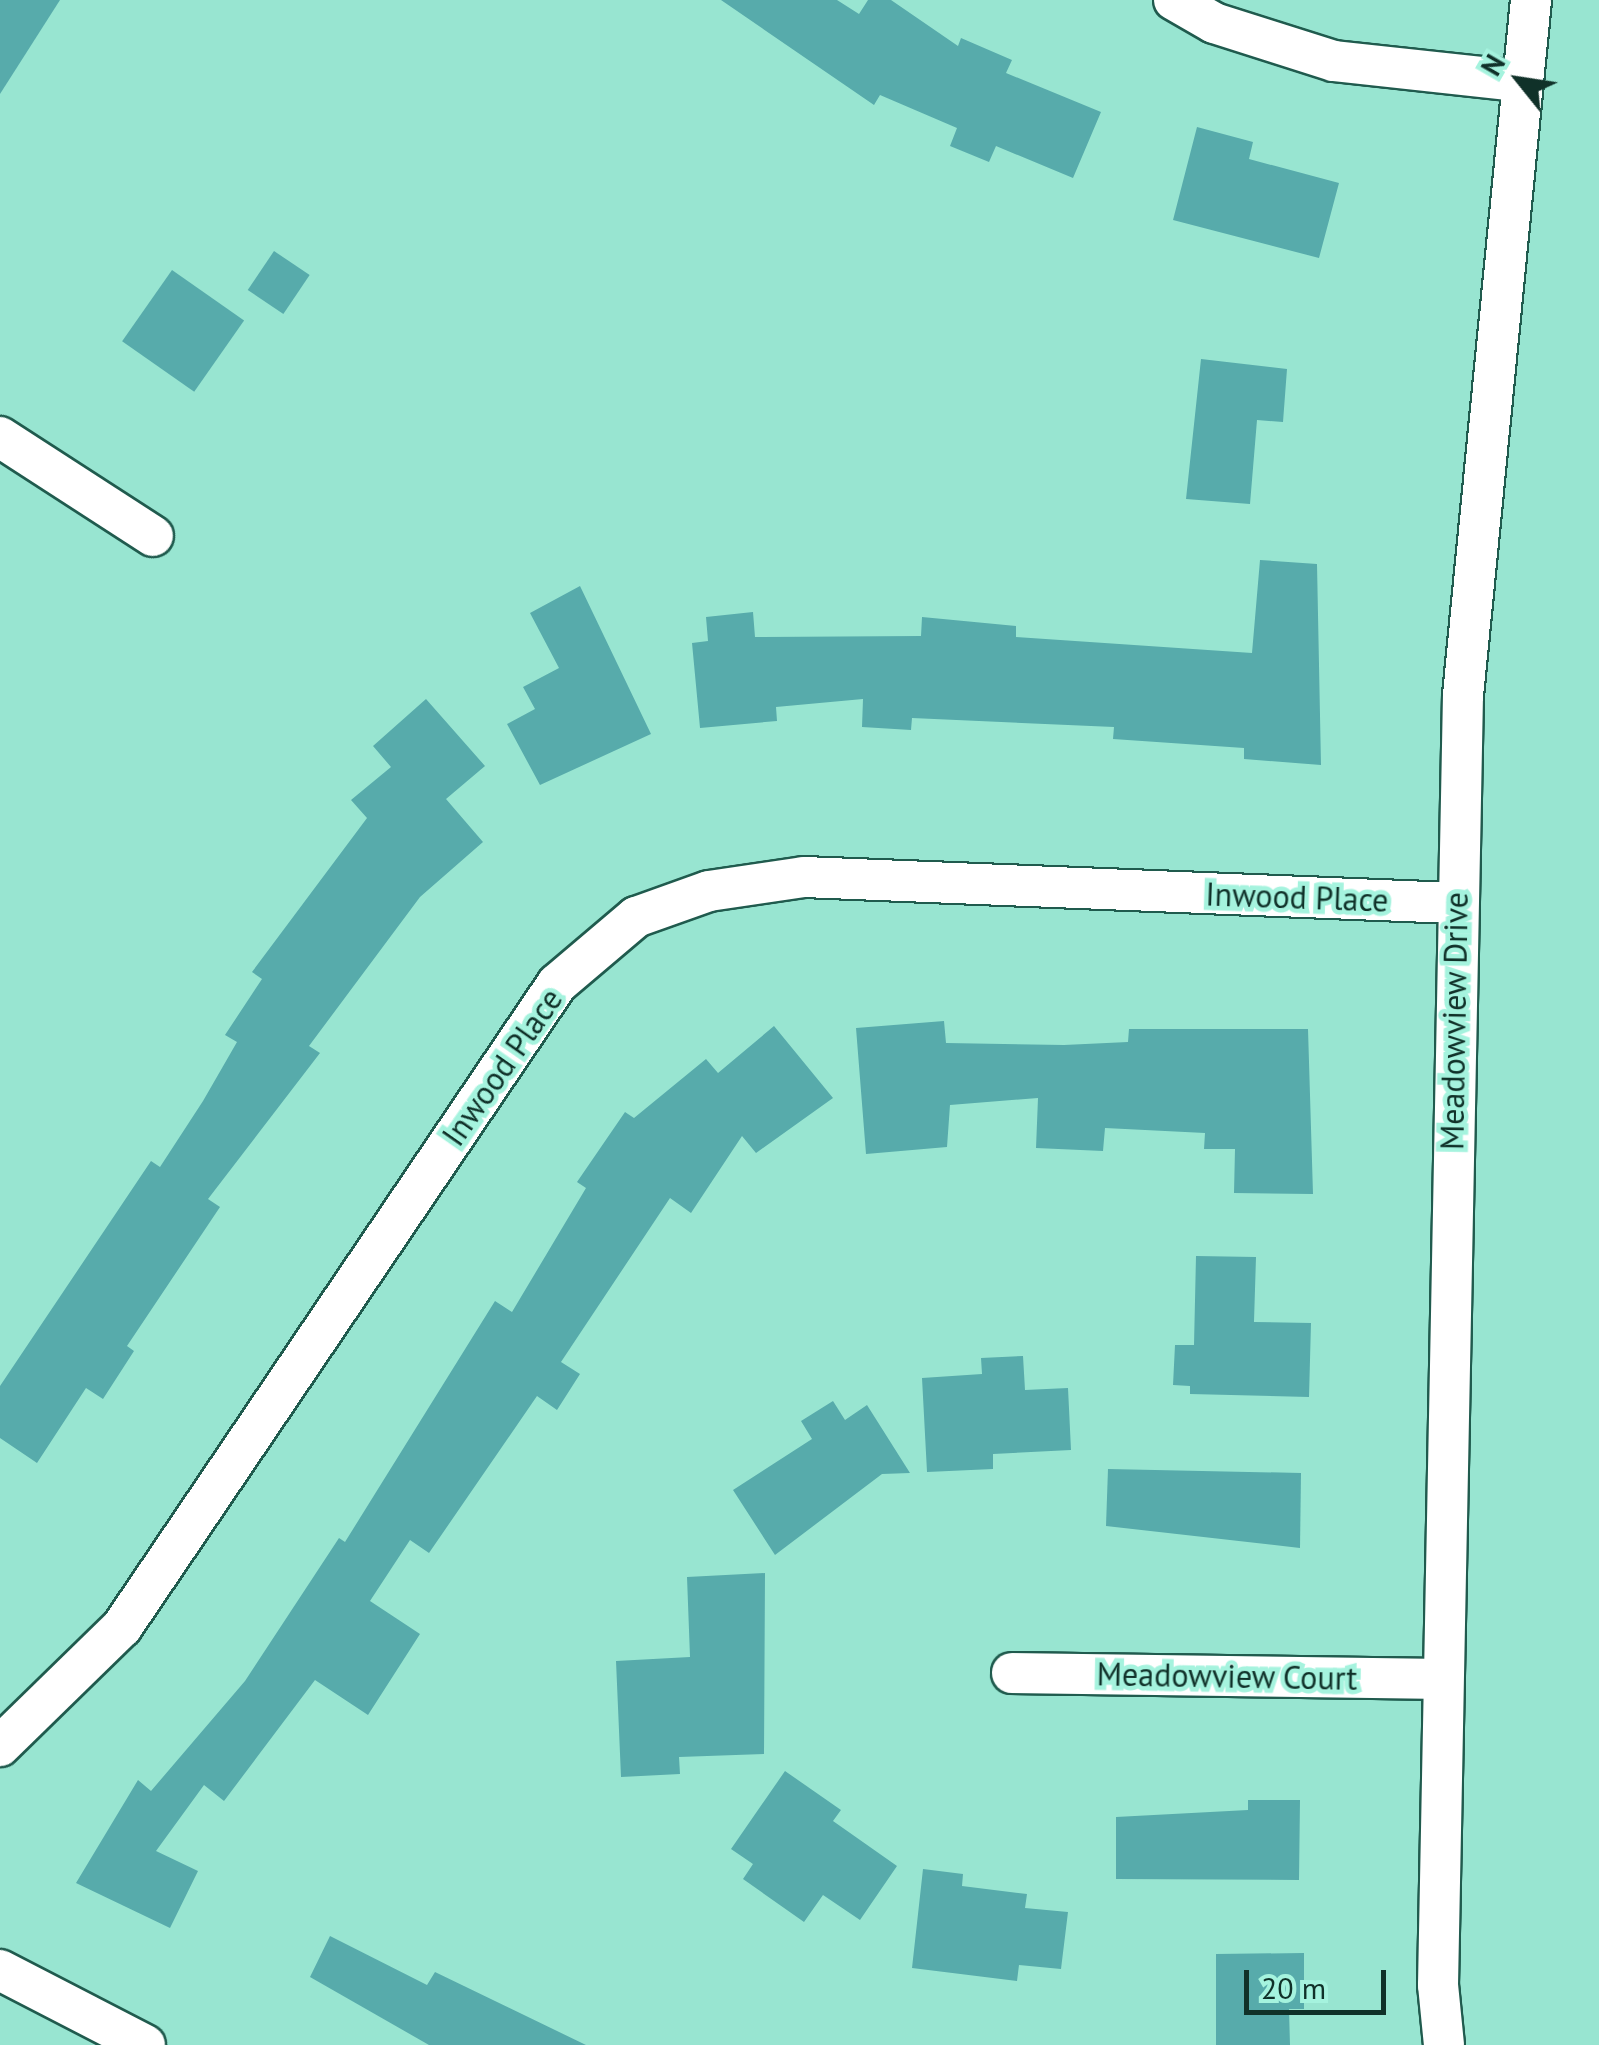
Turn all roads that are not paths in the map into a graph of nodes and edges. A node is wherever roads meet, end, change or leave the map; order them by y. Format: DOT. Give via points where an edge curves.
graph roads {
  1 [pos="1174,0"];
  2 [pos="1531,0"];
  3 [pos="1519,81"];
  4 [pos="0,437"];
  5 [pos="154,536"];
  6 [pos="1455,903"];
  7 [pos="1012,1674"];
  8 [pos="1442,1679"];
  9 [pos="0,1746"];
  10 [pos="0,1970"];
  11 [pos="145,2045"];
  12 [pos="1444,2045"];
  1 -- 3 [label="street" via="1214,24 1334,61"];
  2 -- 3 [label="street, Meadowview Drive"];
  3 -- 6 [label="street, Meadowview Drive" via="1463,694"];
  4 -- 5 [label="street"];
  6 -- 8 [label="street, Meadowview Drive"];
  6 -- 9 [label="street, Inwood Place" via="804,877 709,890 636,917 557,984 122,1627"];
  7 -- 8 [label="street, Meadowview Court"];
  8 -- 12 [label="street, Meadowview Drive"];
  10 -- 11 [label="street"];
}
